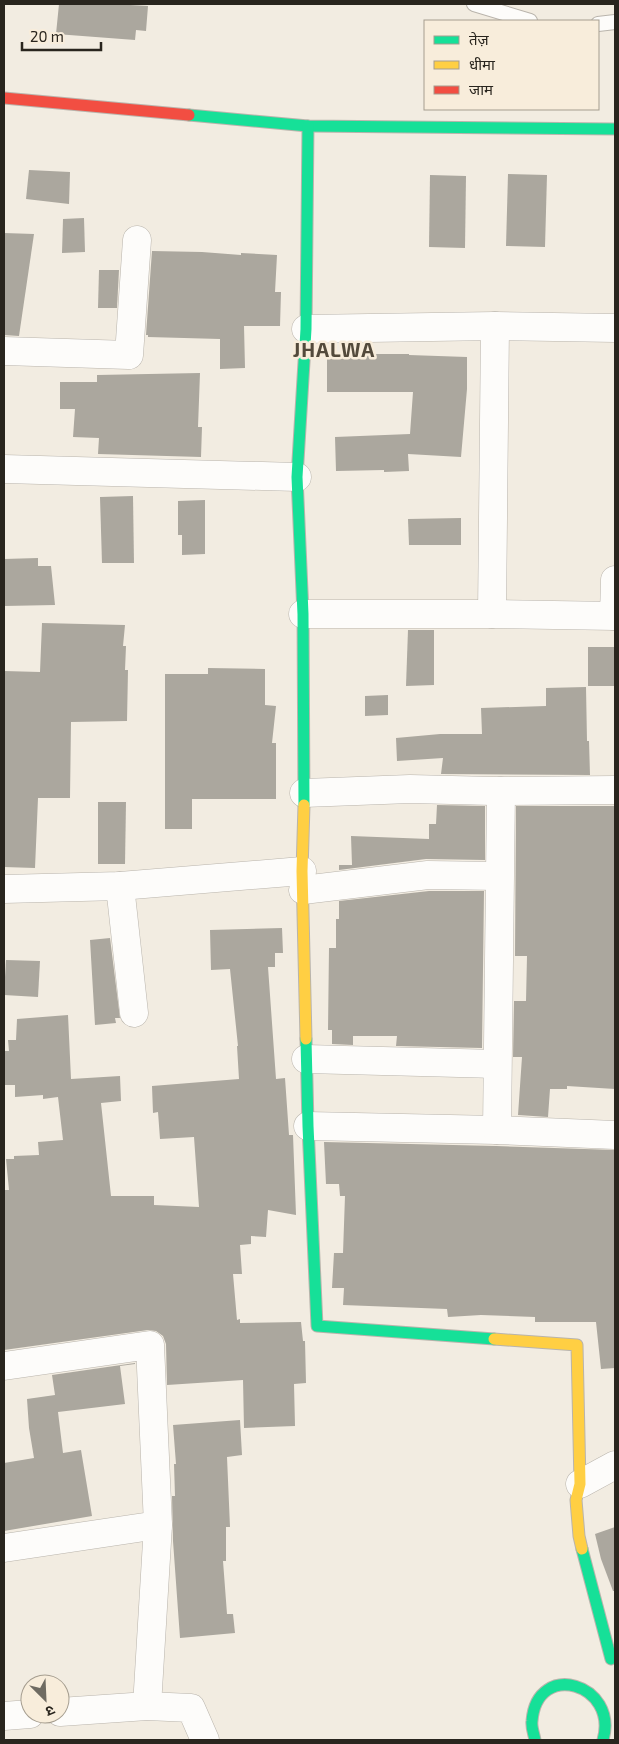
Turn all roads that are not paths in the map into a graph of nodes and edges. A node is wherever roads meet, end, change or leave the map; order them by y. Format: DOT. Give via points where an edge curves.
graph roads {
  1 [pos="474,4"];
  2 [pos="527,20"];
  3 [pos="615,22"];
  4 [pos="599,24"];
  5 [pos="4,98"];
  6 [pos="308,126"];
  7 [pos="615,129"];
  8 [pos="137,240"];
  9 [pos="495,326"];
  10 [pos="615,328"];
  11 [pos="306,329"];
  12 [pos="4,351"];
  13 [pos="4,469"];
  14 [pos="297,477"];
  15 [pos="615,580"];
  16 [pos="303,614"];
  17 [pos="492,614"];
  18 [pos="614,616"];
  19 [pos="615,790"];
  20 [pos="501,791"];
  21 [pos="304,793"];
  22 [pos="499,876"];
  23 [pos="303,880"];
  24 [pos="120,886"];
  25 [pos="4,889"];
  26 [pos="134,1013"];
  27 [pos="306,1059"];
  28 [pos="497,1064"];
  29 [pos="308,1126"];
  30 [pos="497,1130"];
  31 [pos="615,1136"];
  32 [pos="4,1366"];
  33 [pos="615,1465"];
  34 [pos="580,1484"];
  35 [pos="158,1525"];
  36 [pos="4,1548"];
  37 [pos="610,1660"];
  38 [pos="147,1706"];
  39 [pos="70,1711"];
  40 [pos="20,1715"];
  41 [pos="4,1716"];
  42 [pos="531,1728"];
  43 [pos="519,1736"];
  44 [pos="205,1740"];
  45 [pos="535,1740"];
  46 [pos="603,1740"];
  1 -- 2 [label="lane"];
  3 -- 4 [label="lane"];
  5 -- 6 [label="street"];
  6 -- 7 [label="street"];
  6 -- 11 [label="street"];
  8 -- 12 [label="street" via="129,355"];
  9 -- 10 [label="street"];
  9 -- 11 [label="street"];
  9 -- 17 [label="street"];
  11 -- 14 [label="street"];
  13 -- 14 [label="street"];
  14 -- 16 [label="street"];
  15 -- 18 [label="street"];
  16 -- 17 [label="street"];
  16 -- 21 [label="street"];
  17 -- 18 [label="street"];
  19 -- 20 [label="street"];
  20 -- 21 [label="street" via="410,789"];
  20 -- 22 [label="street"];
  21 -- 23 [label="street"];
  22 -- 23 [label="street"];
  22 -- 28 [label="street"];
  23 -- 24 [label="street"];
  23 -- 27 [label="street"];
  24 -- 25 [label="street"];
  24 -- 26 [label="street"];
  27 -- 28 [label="street"];
  27 -- 29 [label="street"];
  28 -- 30 [label="street"];
  29 -- 30 [label="street"];
  29 -- 34 [label="street" via="317,1326 577,1345"];
  30 -- 31 [label="street"];
  32 -- 35 [label="street" via="150,1345"];
  33 -- 34 [label="street"];
  34 -- 37 [label="street" via="576,1500 579,1536"];
  35 -- 36 [label="street"];
  35 -- 38 [label="street"];
  38 -- 39 [label="street"];
  38 -- 44 [label="street" via="191,1708"];
  40 -- 41 [label="street"];
  42 -- 43 [label="street"];
  42 -- 45 [label="street"];
  42 -- 46 [label="street" via="534,1707 547,1690 581,1682 607,1705 608,1725"];
}
